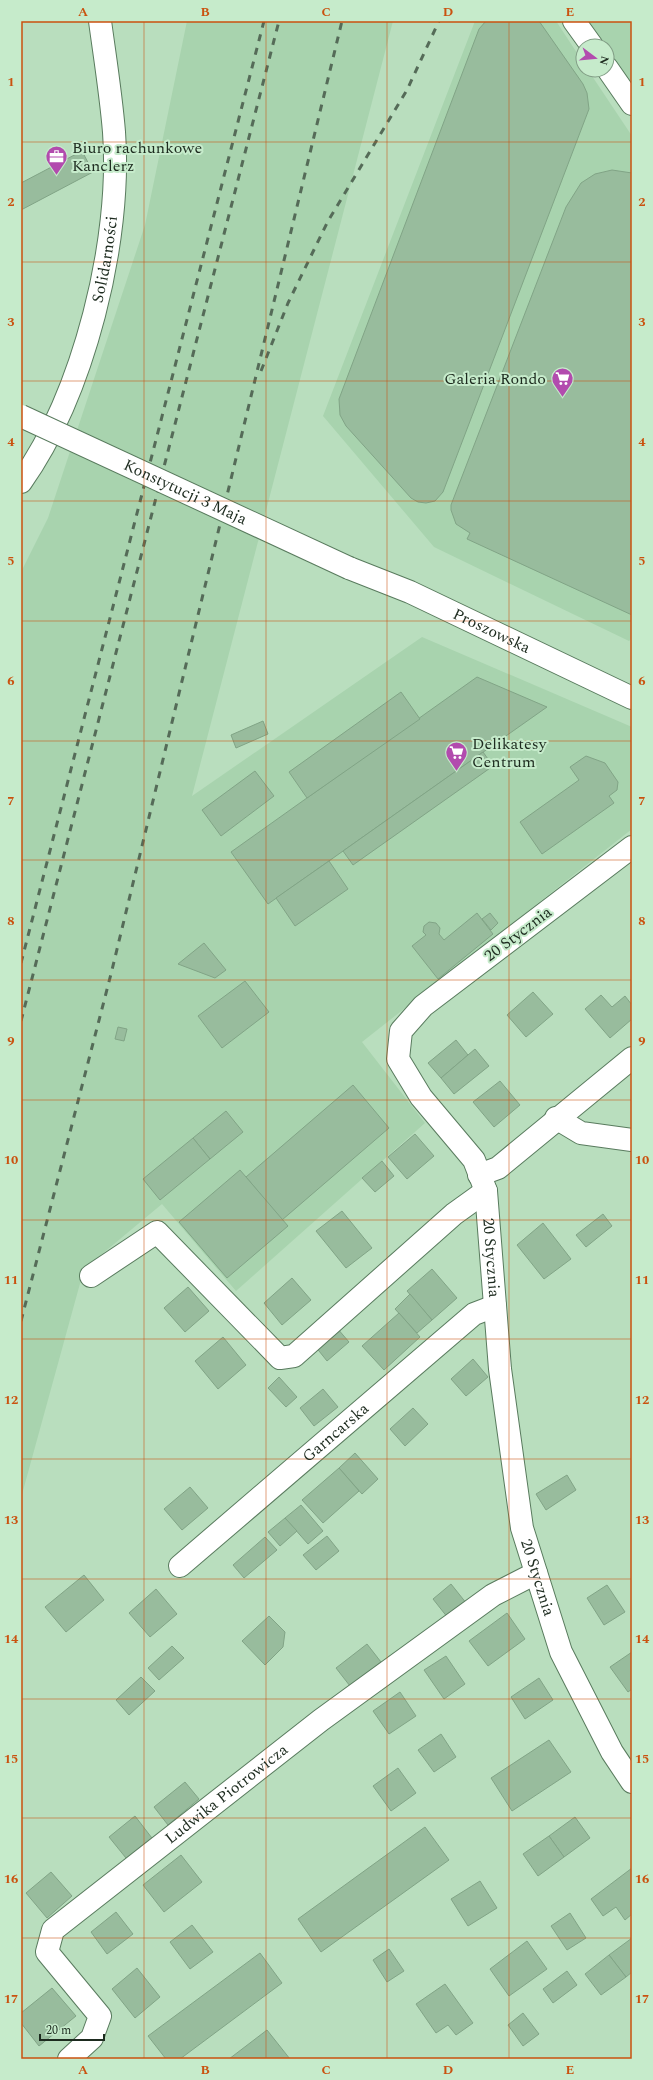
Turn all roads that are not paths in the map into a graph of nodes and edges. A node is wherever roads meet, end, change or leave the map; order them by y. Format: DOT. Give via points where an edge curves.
graph roads {
  1 [pos="100,21"];
  2 [pos="574,21"];
  3 [pos="586,38"];
  4 [pos="614,78"];
  5 [pos="632,104"];
  6 [pos="21,416"];
  7 [pos="21,482"];
  8 [pos="350,568"];
  9 [pos="632,698"];
  10 [pos="632,847"];
  11 [pos="632,1058"];
  12 [pos="556,1118"];
  13 [pos="632,1140"];
  14 [pos="482,1183"];
  15 [pos="91,1276"];
  16 [pos="495,1306"];
  17 [pos="180,1566"];
  18 [pos="536,1573"];
  19 [pos="632,1782"];
  20 [pos="69,2059"];
  1 -- 7 [label="street, Solidarności" via="114,132 114,191 105,261 94,311 68,396 39,457"];
  2 -- 3 [label="street"];
  4 -- 5 [label="street"];
  6 -- 8 [label="street, Konstytucji 3 Maja, bridge"];
  8 -- 9 [label="street, Proszowska" via="410,592"];
  10 -- 14 [label="street, 20 Stycznia" via="423,1006 401,1030 398,1060 421,1097 474,1160"];
  11 -- 12 [label="street"];
  12 -- 13 [label="street" via="580,1133"];
  12 -- 14 [label="street"];
  14 -- 15 [label="street" via="454,1214 294,1356 280,1358 157,1232"];
  14 -- 16 [label="street, 20 Stycznia"];
  16 -- 17 [label="street, Garncarska" via="474,1314"];
  16 -- 18 [label="street, 20 Stycznia" via="500,1369 522,1528"];
  18 -- 19 [label="street, 20 Stycznia" via="561,1652 612,1752"];
  18 -- 20 [label="street, Ludwika Piotrowicza" via="493,1595 321,1720 53,1930 47,1952 100,2016 92,2038"];
}
